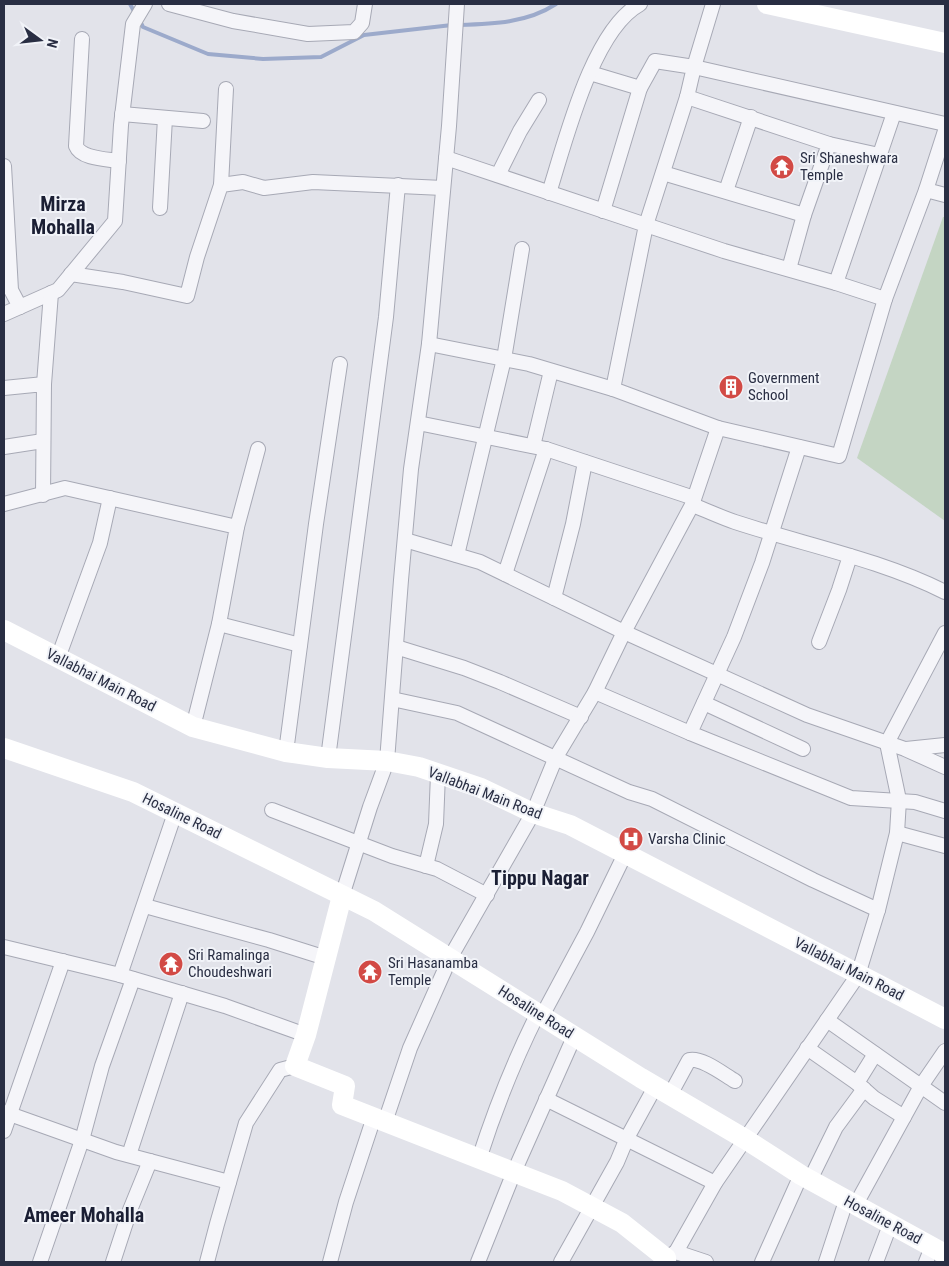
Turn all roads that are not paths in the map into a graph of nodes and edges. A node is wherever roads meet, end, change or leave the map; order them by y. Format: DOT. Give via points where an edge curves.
graph roads {
  1 [pos="145,4"];
  2 [pos="169,4"];
  3 [pos="365,4"];
  4 [pos="640,4"];
  5 [pos="713,4"];
  6 [pos="767,4"];
  7 [pos="820,4"];
  8 [pos="456,10"];
  9 [pos="945,30"];
  10 [pos="82,39"];
  11 [pos="945,43"];
  12 [pos="694,68"];
  13 [pos="590,72"];
  14 [pos="640,88"];
  15 [pos="226,89"];
  16 [pos="687,97"];
  17 [pos="539,100"];
  18 [pos="894,113"];
  19 [pos="122,114"];
  20 [pos="751,117"];
  21 [pos="165,118"];
  22 [pos="203,121"];
  23 [pos="945,124"];
  24 [pos="944,138"];
  25 [pos="829,144"];
  26 [pos="879,155"];
  27 [pos="446,158"];
  28 [pos="119,161"];
  29 [pos="4,166"];
  30 [pos="662,173"];
  31 [pos="498,175"];
  32 [pos="221,185"];
  33 [pos="398,185"];
  34 [pos="443,188"];
  35 [pos="926,190"];
  36 [pos="726,191"];
  37 [pos="550,193"];
  38 [pos="945,195"];
  39 [pos="160,208"];
  40 [pos="603,211"];
  41 [pos="804,215"];
  42 [pos="646,225"];
  43 [pos="522,249"];
  44 [pos="789,269"];
  45 [pos="71,274"];
  46 [pos="836,283"];
  47 [pos="51,293"];
  48 [pos="885,299"];
  49 [pos="20,307"];
  50 [pos="4,314"];
  51 [pos="429,344"];
  52 [pos="504,359"];
  53 [pos="340,364"];
  54 [pos="551,371"];
  55 [pos="44,384"];
  56 [pos="4,388"];
  57 [pos="613,389"];
  58 [pos="418,423"];
  59 [pos="718,428"];
  60 [pos="486,437"];
  61 [pos="44,441"];
  62 [pos="4,446"];
  63 [pos="798,447"];
  64 [pos="540,448"];
  65 [pos="258,449"];
  66 [pos="585,462"];
  67 [pos="43,495"];
  68 [pos="110,498"];
  69 [pos="693,501"];
  70 [pos="4,504"];
  71 [pos="237,527"];
  72 [pos="772,533"];
  73 [pos="404,540"];
  74 [pos="457,555"];
  75 [pos="850,556"];
  76 [pos="505,574"];
  77 [pos="945,592"];
  78 [pos="554,598"];
  79 [pos="218,624"];
  80 [pos="4,630"];
  81 [pos="624,632"];
  82 [pos="945,633"];
  83 [pos="819,642"];
  84 [pos="300,645"];
  85 [pos="396,647"];
  86 [pos="58,658"];
  87 [pos="717,674"];
  88 [pos="594,692"];
  89 [pos="392,699"];
  90 [pos="704,704"];
  91 [pos="581,717"];
  92 [pos="193,727"];
  93 [pos="690,733"];
  94 [pos="887,743"];
  95 [pos="945,745"];
  96 [pos="4,748"];
  97 [pos="803,749"];
  98 [pos="905,749"];
  99 [pos="286,752"];
  100 [pos="556,757"];
  101 [pos="328,758"];
  102 [pos="387,761"];
  103 [pos="945,766"];
  104 [pos="438,774"];
  105 [pos="899,800"];
  106 [pos="272,810"];
  107 [pos="945,811"];
  108 [pos="533,812"];
  109 [pos="175,813"];
  110 [pos="897,833"];
  111 [pos="359,843"];
  112 [pos="945,846"];
  113 [pos="625,854"];
  114 [pos="426,866"];
  115 [pos="487,894"];
  116 [pos="342,896"];
  117 [pos="145,906"];
  118 [pos="878,910"];
  119 [pos="4,947"];
  120 [pos="326,958"];
  121 [pos="450,958"];
  122 [pos="62,961"];
  123 [pos="858,975"];
  124 [pos="127,977"];
  125 [pos="182,993"];
  126 [pos="540,1015"];
  127 [pos="945,1019"];
  128 [pos="827,1020"];
  129 [pos="306,1035"];
  130 [pos="574,1037"];
  131 [pos="807,1048"];
  132 [pos="945,1052"];
  133 [pos="875,1054"];
  134 [pos="295,1066"];
  135 [pos="735,1081"];
  136 [pos="861,1086"];
  137 [pos="922,1086"];
  138 [pos="662,1091"];
  139 [pos="546,1099"];
  140 [pos="945,1103"];
  141 [pos="7,1114"];
  142 [pos="904,1117"];
  143 [pos="380,1120"];
  144 [pos="4,1131"];
  145 [pos="627,1138"];
  146 [pos="745,1139"];
  147 [pos="82,1140"];
  148 [pos="129,1156"];
  149 [pos="478,1159"];
  150 [pos="150,1161"];
  151 [pos="514,1172"];
  152 [pos="806,1178"];
  153 [pos="229,1182"];
  154 [pos="715,1183"];
  155 [pos="851,1203"];
  156 [pos="592,1207"];
  157 [pos="890,1224"];
  158 [pos="934,1254"];
  159 [pos="669,1258"];
  160 [pos="40,1262"];
  161 [pos="112,1262"];
  162 [pos="207,1262"];
  163 [pos="330,1262"];
  164 [pos="478,1262"];
  165 [pos="561,1262"];
  166 [pos="706,1262"];
  167 [pos="762,1262"];
  168 [pos="826,1262"];
  169 [pos="876,1262"];
  1 -- 19 [label="street" via="133,24"];
  2 -- 3 [label="street" via="233,20 317,34 354,32 362,23"];
  4 -- 13 [label="street" via="614,28"];
  5 -- 12 [label="street"];
  6 -- 11 [label="street"];
  7 -- 9 [label="street"];
  8 -- 27 [label="street"];
  10 -- 28 [label="street" via="76,146 83,154"];
  12 -- 14 [label="street" via="655,60"];
  12 -- 16 [label="street"];
  12 -- 18 [label="street"];
  13 -- 14 [label="street"];
  13 -- 37 [label="street"];
  14 -- 40 [label="street"];
  15 -- 32 [label="street"];
  16 -- 20 [label="street"];
  16 -- 30 [label="street"];
  17 -- 31 [label="street"];
  18 -- 23 [label="street"];
  18 -- 26 [label="street"];
  19 -- 21 [label="street"];
  19 -- 28 [label="street"];
  20 -- 25 [label="street"];
  20 -- 36 [label="street"];
  21 -- 22 [label="street"];
  21 -- 39 [label="street"];
  24 -- 35 [label="street"];
  25 -- 26 [label="street"];
  25 -- 41 [label="street"];
  26 -- 46 [label="street"];
  27 -- 31 [label="street"];
  27 -- 34 [label="street"];
  28 -- 45 [label="street" via="115,221"];
  29 -- 49 [label="street" via="11,290"];
  30 -- 36 [label="street"];
  30 -- 42 [label="street"];
  31 -- 37 [label="street"];
  32 -- 33 [label="street" via="243,182 264,188 313,182"];
  32 -- 45 [label="street" via="196,257 188,296"];
  33 -- 34 [label="street"];
  33 -- 101 [label="street" via="386,317"];
  34 -- 51 [label="street"];
  35 -- 38 [label="street"];
  35 -- 48 [label="street"];
  36 -- 41 [label="street"];
  37 -- 40 [label="street"];
  40 -- 42 [label="street"];
  41 -- 44 [label="street"];
  42 -- 44 [label="street"];
  42 -- 57 [label="street"];
  43 -- 52 [label="street"];
  44 -- 46 [label="street"];
  45 -- 47 [label="street" via="58,290"];
  46 -- 48 [label="street"];
  47 -- 49 [label="street"];
  47 -- 55 [label="street"];
  48 -- 63 [label="street" via="840,456"];
  49 -- 50 [label="street"];
  51 -- 52 [label="street"];
  51 -- 58 [label="street"];
  52 -- 54 [label="street"];
  52 -- 60 [label="street"];
  53 -- 84 [label="street"];
  54 -- 57 [label="street"];
  54 -- 64 [label="street"];
  55 -- 56 [label="street"];
  55 -- 61 [label="street"];
  57 -- 59 [label="street"];
  58 -- 60 [label="street"];
  58 -- 73 [label="street"];
  59 -- 63 [label="street"];
  59 -- 69 [label="street"];
  60 -- 64 [label="street"];
  60 -- 74 [label="street"];
  61 -- 62 [label="street"];
  61 -- 67 [label="street"];
  63 -- 72 [label="street"];
  64 -- 66 [label="street"];
  64 -- 76 [label="street"];
  65 -- 71 [label="street"];
  66 -- 69 [label="street"];
  66 -- 78 [label="street"];
  67 -- 68 [label="street" via="65,488"];
  67 -- 70 [label="street"];
  68 -- 71 [label="street"];
  68 -- 86 [label="street" via="100,543"];
  69 -- 72 [label="street" via="734,521"];
  69 -- 81 [label="street"];
  71 -- 79 [label="street"];
  72 -- 75 [label="street"];
  72 -- 87 [label="street"];
  73 -- 74 [label="street"];
  73 -- 85 [label="street"];
  74 -- 76 [label="street"];
  75 -- 77 [label="street" via="917,578"];
  75 -- 83 [label="street"];
  76 -- 78 [label="street"];
  78 -- 81 [label="street"];
  79 -- 84 [label="street"];
  79 -- 92 [label="street"];
  80 -- 86 [label="street, Vallabhai Main Road"];
  81 -- 87 [label="street"];
  81 -- 88 [label="street"];
  82 -- 94 [label="street"];
  84 -- 99 [label="street"];
  85 -- 89 [label="street"];
  85 -- 91 [label="street" via="491,678"];
  86 -- 92 [label="street, Vallabhai Main Road"];
  87 -- 90 [label="street"];
  87 -- 94 [label="street" via="806,715"];
  88 -- 91 [label="street"];
  88 -- 93 [label="street"];
  89 -- 100 [label="street" via="458,713"];
  89 -- 102 [label="street"];
  90 -- 93 [label="street"];
  90 -- 97 [label="street"];
  91 -- 100 [label="street"];
  92 -- 99 [label="street, Vallabhai Main Road"];
  93 -- 105 [label="street" via="851,798"];
  94 -- 98 [label="street"];
  94 -- 105 [label="street"];
  95 -- 98 [label="street"];
  96 -- 109 [label="street, Hosaline Road" via="133,792"];
  98 -- 103 [label="street"];
  99 -- 101 [label="street, Vallabhai Main Road"];
  100 -- 108 [label="street"];
  100 -- 118 [label="street" via="629,792 652,799"];
  101 -- 102 [label="street, Vallabhai Main Road"];
  102 -- 104 [label="street, Vallabhai Main Road"];
  102 -- 111 [label="street"];
  104 -- 108 [label="street, Vallabhai Main Road" via="481,788"];
  104 -- 114 [label="street" via="436,824"];
  105 -- 107 [label="street"];
  105 -- 110 [label="street"];
  106 -- 111 [label="street"];
  108 -- 113 [label="street, Vallabhai Main Road" via="570,825"];
  108 -- 115 [label="street"];
  109 -- 116 [label="street, Hosaline Road"];
  109 -- 117 [label="street"];
  110 -- 112 [label="street"];
  110 -- 118 [label="street"];
  111 -- 114 [label="street"];
  111 -- 116 [label="street"];
  113 -- 123 [label="street, Vallabhai Main Road"];
  113 -- 126 [label="street" via="587,932"];
  114 -- 115 [label="street"];
  115 -- 121 [label="street"];
  116 -- 120 [label="street"];
  116 -- 121 [label="street, Hosaline Road"];
  117 -- 120 [label="street"];
  117 -- 124 [label="street"];
  118 -- 123 [label="street"];
  119 -- 122 [label="street"];
  120 -- 129 [label="street"];
  121 -- 126 [label="street, Hosaline Road"];
  121 -- 143 [label="street"];
  122 -- 124 [label="street"];
  122 -- 141 [label="street"];
  123 -- 127 [label="street, Vallabhai Main Road"];
  123 -- 128 [label="street"];
  124 -- 125 [label="street"];
  124 -- 147 [label="street"];
  125 -- 129 [label="street"];
  125 -- 148 [label="street"];
  126 -- 130 [label="street, Hosaline Road"];
  126 -- 149 [label="street" via="518,1052"];
  128 -- 131 [label="street"];
  128 -- 133 [label="street"];
  129 -- 134 [label="street"];
  130 -- 138 [label="street, Hosaline Road"];
  130 -- 139 [label="street"];
  131 -- 136 [label="street"];
  131 -- 146 [label="street"];
  132 -- 137 [label="street"];
  133 -- 136 [label="street"];
  133 -- 137 [label="street"];
  134 -- 143 [label="street" via="345,1086 342,1105"];
  134 -- 153 [label="street" via="280,1070 246,1123"];
  135 -- 138 [label="street" via="692,1059"];
  136 -- 142 [label="street"];
  136 -- 152 [label="street"];
  137 -- 140 [label="street"];
  137 -- 142 [label="street"];
  138 -- 145 [label="street"];
  138 -- 146 [label="street, Hosaline Road"];
  139 -- 145 [label="street"];
  139 -- 151 [label="street"];
  141 -- 144 [label="street"];
  141 -- 147 [label="street"];
  142 -- 155 [label="street"];
  143 -- 149 [label="street"];
  143 -- 163 [label="street" via="346,1202"];
  145 -- 154 [label="street"];
  145 -- 156 [label="street"];
  146 -- 152 [label="street, Hosaline Road"];
  146 -- 154 [label="street"];
  147 -- 148 [label="street"];
  147 -- 160 [label="street"];
  148 -- 150 [label="street"];
  149 -- 151 [label="street"];
  150 -- 153 [label="street"];
  150 -- 161 [label="street"];
  151 -- 156 [label="street" via="562,1190"];
  151 -- 164 [label="street"];
  152 -- 155 [label="street, Hosaline Road"];
  152 -- 167 [label="street"];
  153 -- 162 [label="street"];
  154 -- 159 [label="street"];
  155 -- 157 [label="street, Hosaline Road"];
  155 -- 168 [label="street"];
  156 -- 159 [label="street" via="622,1223"];
  156 -- 165 [label="street"];
  157 -- 158 [label="street, Hosaline Road"];
  157 -- 169 [label="street"];
  159 -- 166 [label="street"];
}
